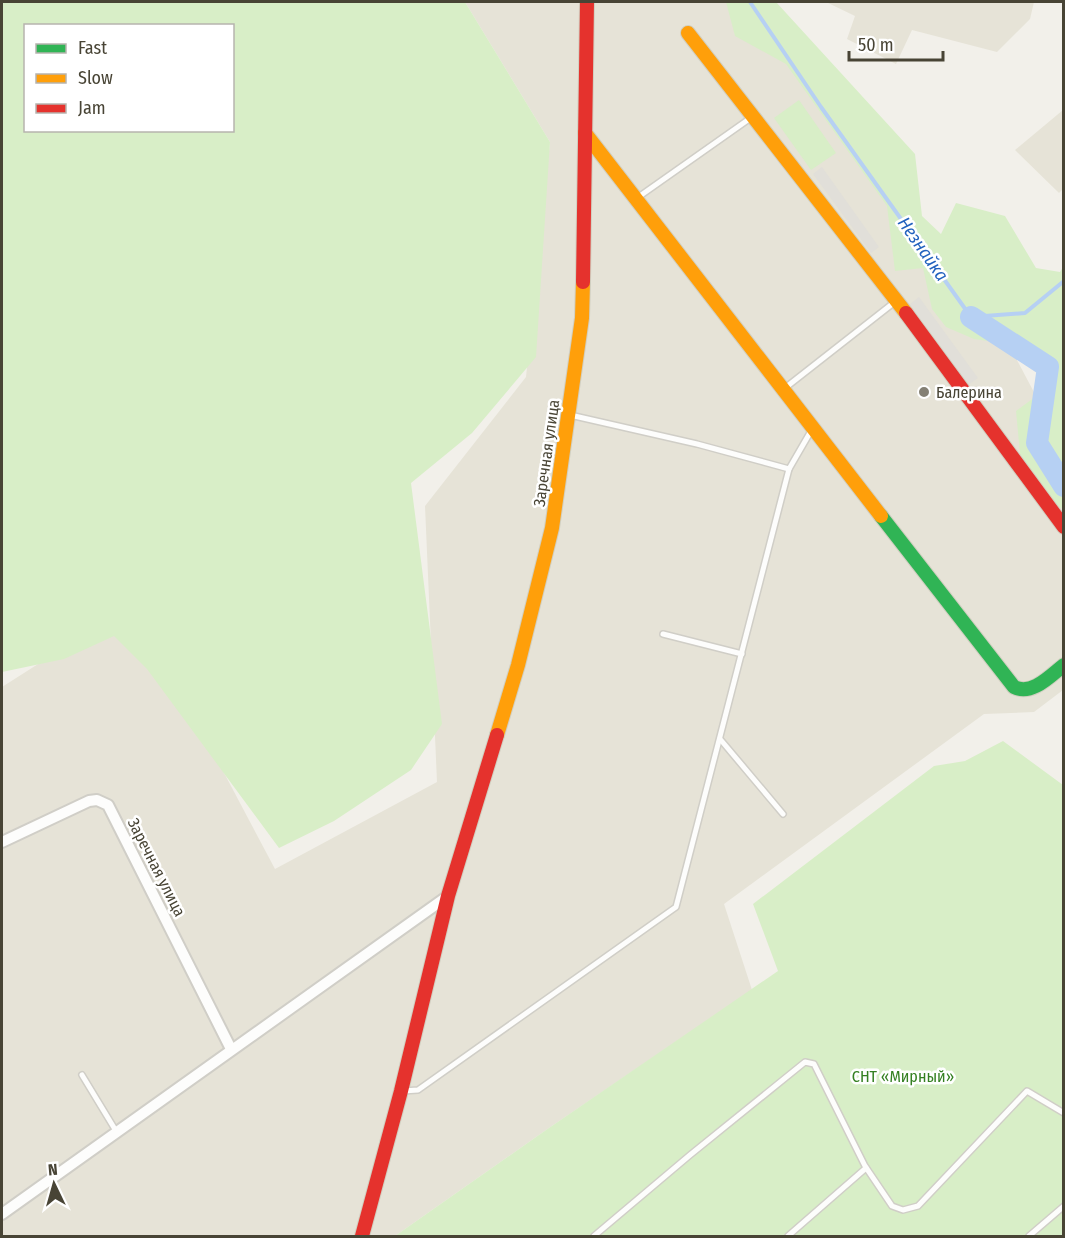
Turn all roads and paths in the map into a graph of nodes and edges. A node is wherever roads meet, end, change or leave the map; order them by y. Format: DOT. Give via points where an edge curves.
graph roads {
  1 [pos="587,2"];
  2 [pos="688,33"];
  3 [pos="753,117"];
  4 [pos="585,132"];
  5 [pos="637,198"];
  6 [pos="897,300"];
  7 [pos="784,389"];
  8 [pos="569,414"];
  9 [pos="813,428"];
  10 [pos="789,469"];
  11 [pos="1064,527"];
  12 [pos="663,634"];
  13 [pos="742,654"];
  14 [pos="1064,665"];
  15 [pos="720,739"];
  16 [pos="783,814"];
  17 [pos="2,842"];
  18 [pos="448,896"];
  19 [pos="231,1049"];
  20 [pos="82,1075"];
  21 [pos="401,1091"];
  22 [pos="1064,1113"];
  23 [pos="116,1131"];
  24 [pos="866,1168"];
  25 [pos="1064,1206"];
  26 [pos="2,1214"];
  27 [pos="362,1236"];
  28 [pos="594,1236"];
  29 [pos="788,1236"];
  30 [pos="1029,1236"];
  1 -- 4 [label="street, Заречная улица"];
  2 -- 3 [label="street"];
  3 -- 5 [label="lane"];
  3 -- 6 [label="street"];
  4 -- 5 [label="street"];
  4 -- 8 [label="street, Заречная улица" via="582,318"];
  5 -- 7 [label="street"];
  6 -- 7 [label="lane"];
  6 -- 11 [label="street"];
  7 -- 9 [label="street"];
  8 -- 10 [label="lane"];
  8 -- 18 [label="street, Заречная улица" via="552,528 518,665"];
  9 -- 10 [label="lane"];
  9 -- 14 [label="street" via="1014,687 1030,690"];
  10 -- 13 [label="lane"];
  12 -- 13 [label="lane"];
  13 -- 15 [label="lane"];
  15 -- 16 [label="lane"];
  15 -- 21 [label="lane" via="676,907 418,1090"];
  17 -- 19 [label="street, Заречная улица" via="89,801 97,800 108,806"];
  18 -- 19 [label="street"];
  18 -- 21 [label="street, Заречная улица"];
  19 -- 23 [label="street"];
  20 -- 23 [label="lane"];
  21 -- 27 [label="street, Заречная улица"];
  22 -- 24 [label="lane" via="1027,1091 918,1206 903,1210 892,1206"];
  23 -- 26 [label="street"];
  24 -- 28 [label="lane" via="814,1064 805,1062"];
  24 -- 29 [label="lane"];
  25 -- 30 [label="lane"];
}
